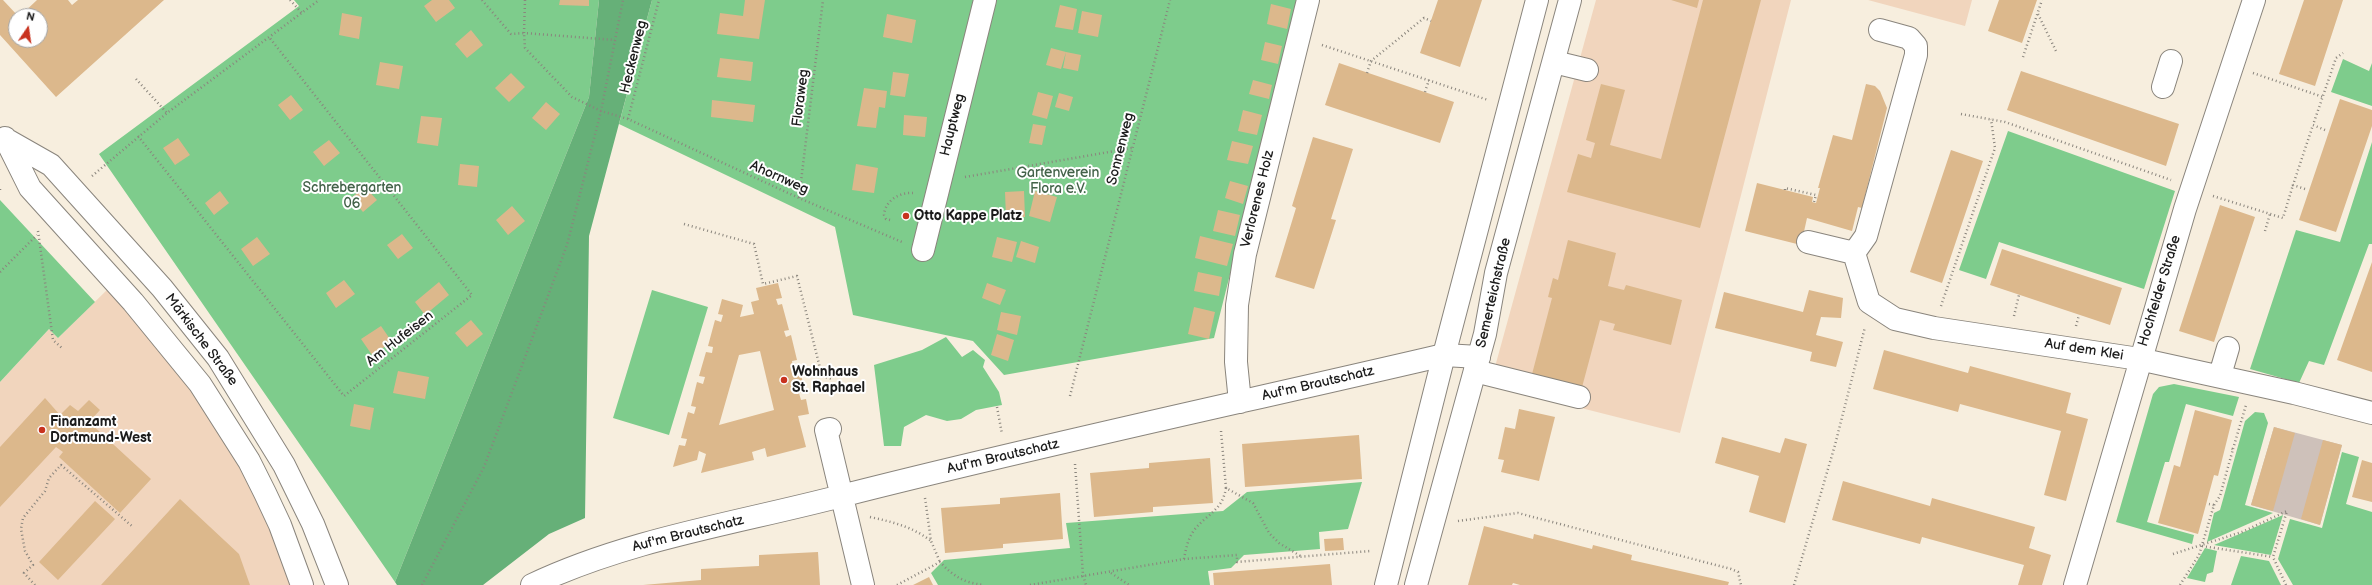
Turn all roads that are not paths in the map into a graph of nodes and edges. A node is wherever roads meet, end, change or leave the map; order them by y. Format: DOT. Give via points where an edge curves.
graph roads {
  1 [pos="985,0"];
  2 [pos="1308,0"];
  3 [pos="1537,0"];
  4 [pos="1570,0"];
  5 [pos="2254,0"];
  6 [pos="1880,30"];
  7 [pos="2171,61"];
  8 [pos="1554,62"];
  9 [pos="1587,70"];
  10 [pos="2163,87"];
  11 [pos="2,139"];
  12 [pos="1808,242"];
  13 [pos="923,250"];
  14 [pos="1854,253"];
  15 [pos="2228,348"];
  16 [pos="1444,355"];
  17 [pos="2139,359"];
  18 [pos="1477,364"];
  19 [pos="2220,375"];
  20 [pos="1579,397"];
  21 [pos="1240,402"];
  22 [pos="2372,413"];
  23 [pos="830,429"];
  24 [pos="842,496"];
  25 [pos="302,585"];
  26 [pos="337,585"];
  27 [pos="532,585"];
  28 [pos="863,585"];
  29 [pos="1386,585"];
  30 [pos="1416,585"];
  31 [pos="2075,585"];
  1 -- 13 [label="street, Hauptweg"];
  2 -- 21 [label="street, Verlorenes Holz" via="1245,254 1237,305 1236,362"];
  3 -- 16 [label="street"];
  4 -- 8 [label="street, Semerteichstraße"];
  5 -- 17 [label="street, Hochfelder Straße"];
  6 -- 14 [label="street" via="1909,38 1916,46 1916,55 1866,236"];
  7 -- 10 [label="street"];
  8 -- 9 [label="street"];
  8 -- 18 [label="street, Semerteichstraße" via="1496,273"];
  11 -- 25 [label="street, Märkische Straße" via="30,188 134,302 200,384 252,467 280,525"];
  11 -- 26 [label="street, Märkische Straße" via="51,165 162,288 218,358 284,464 313,524"];
  12 -- 14 [label="street"];
  14 -- 17 [label="street, Auf dem Klei" via="1869,302 1895,319 1934,328"];
  15 -- 19 [label="street"];
  16 -- 18 [label="street, Auf'm Brautschatz"];
  16 -- 21 [label="street, Auf'm Brautschatz"];
  16 -- 29 [label="street"];
  17 -- 19 [label="street, Auf dem Klei"];
  17 -- 31 [label="street, Hochfelder Straße"];
  18 -- 20 [label="street, Auf'm Brautschatz"];
  18 -- 30 [label="street, Semerteichstraße"];
  19 -- 22 [label="street, Auf dem Klei"];
  21 -- 24 [label="street, Auf'm Brautschatz"];
  23 -- 24 [label="street" via="826,430"];
  24 -- 27 [label="street, Auf'm Brautschatz" via="647,543 562,571"];
  24 -- 28 [label="street"];
}
